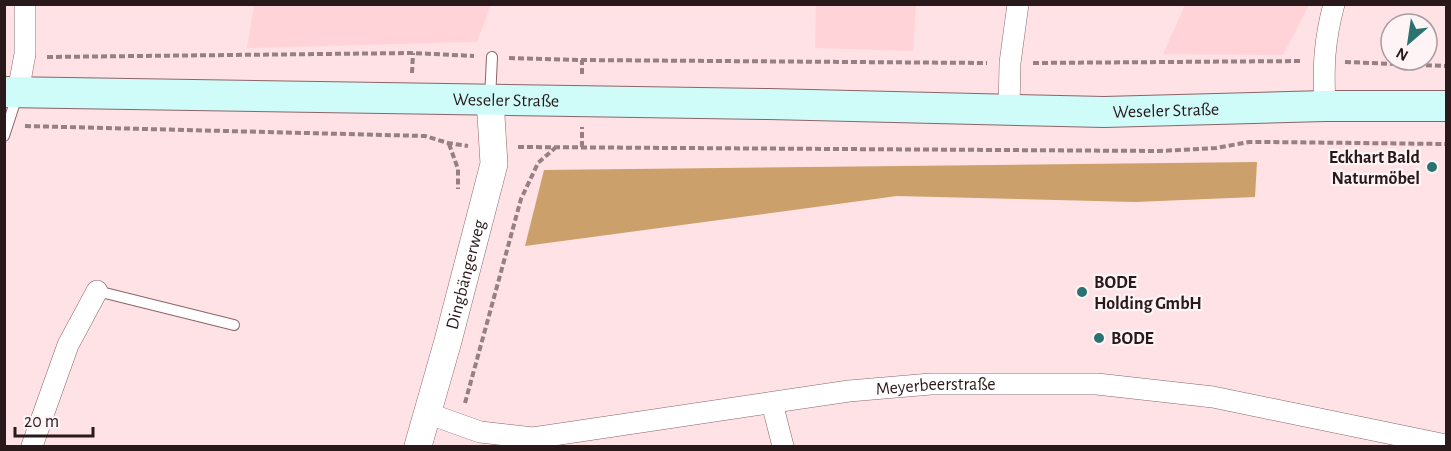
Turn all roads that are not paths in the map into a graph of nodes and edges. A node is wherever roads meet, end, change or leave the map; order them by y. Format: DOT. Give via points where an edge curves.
graph roads {
  1 [pos="26,4"];
  2 [pos="1018,4"];
  3 [pos="1334,4"];
  4 [pos="492,57"];
  5 [pos="11,92"];
  6 [pos="490,99"];
  7 [pos="1325,106"];
  8 [pos="1446,106"];
  9 [pos="1009,110"];
  10 [pos="6,131"];
  11 [pos="98,291"];
  12 [pos="234,325"];
  13 [pos="772,403"];
  14 [pos="427,413"];
  15 [pos="1446,445"];
  16 [pos="32,447"];
  17 [pos="418,447"];
  18 [pos="783,447"];
  1 -- 5 [label="street" via="25,54"];
  2 -- 9 [label="street"];
  3 -- 7 [label="street" via="1324,44"];
  4 -- 6 [label="lane"];
  5 -- 6 [label="main road, Weseler Straße"];
  5 -- 10 [label="lane"];
  6 -- 9 [label="main road, Weseler Straße"];
  6 -- 14 [label="street, Dingbängerweg" via="494,164"];
  7 -- 8 [label="main road, Weseler Straße"];
  7 -- 9 [label="main road, Weseler Straße" via="1115,112"];
  11 -- 12 [label="lane"];
  11 -- 16 [label="street" via="68,345"];
  13 -- 14 [label="street, Meyerbeerstraße" via="532,438 480,432"];
  13 -- 15 [label="street, Meyerbeerstraße" via="931,384 1097,384 1213,398"];
  13 -- 18 [label="street"];
  14 -- 17 [label="street, Dingbängerweg"];
}
